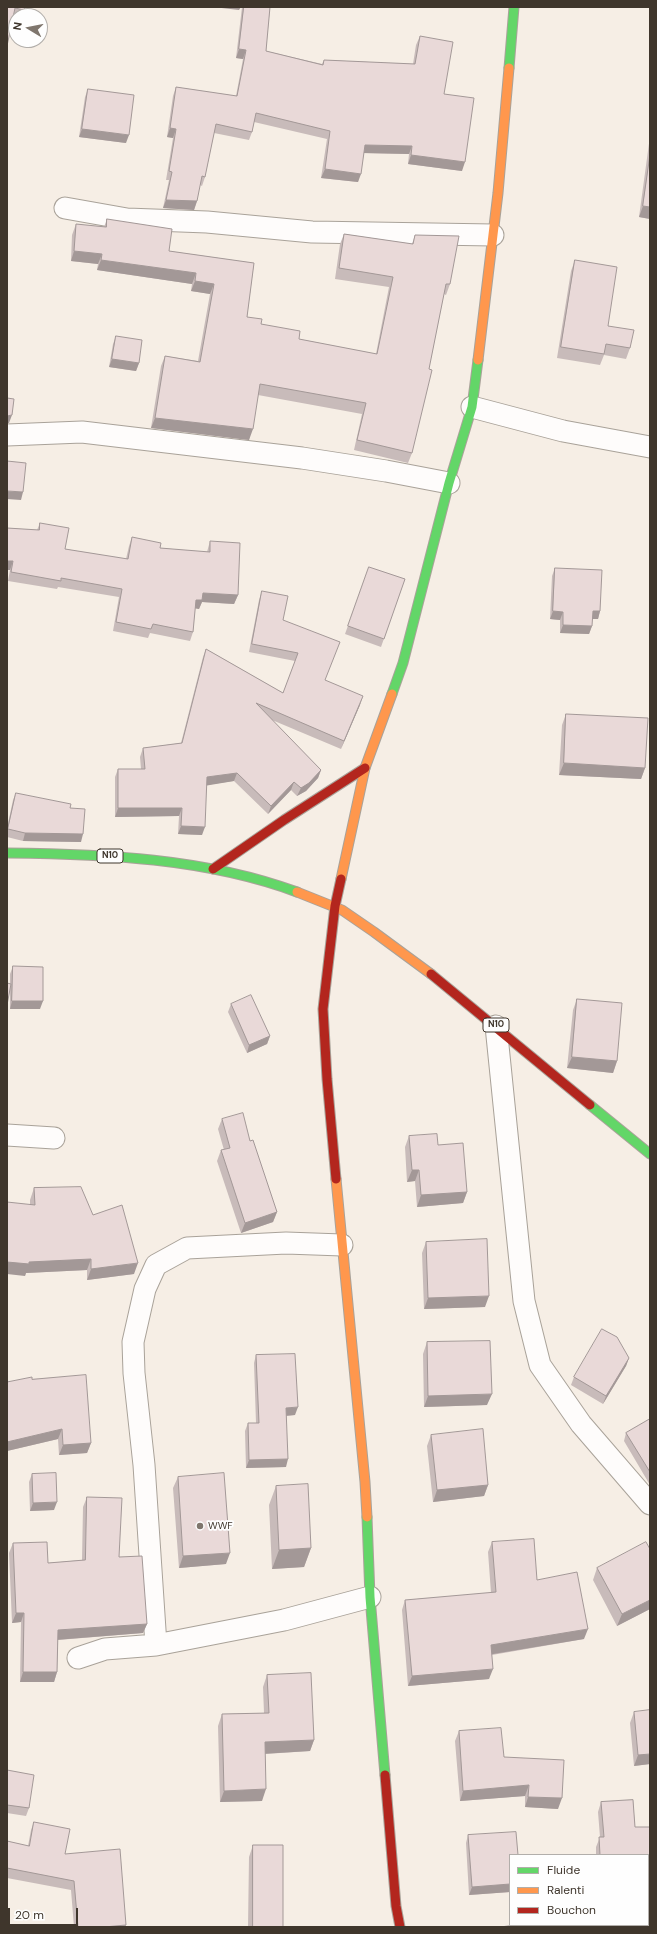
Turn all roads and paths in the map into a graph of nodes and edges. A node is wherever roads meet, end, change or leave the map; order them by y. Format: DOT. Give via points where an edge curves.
graph roads {
  1 [pos="514,7"];
  2 [pos="65,208"];
  3 [pos="493,234"];
  4 [pos="472,407"];
  5 [pos="7,435"];
  6 [pos="650,447"];
  7 [pos="449,483"];
  8 [pos="365,768"];
  9 [pos="7,853"];
  10 [pos="212,869"];
  11 [pos="335,906"];
  12 [pos="496,1026"];
  13 [pos="7,1134"];
  14 [pos="54,1138"];
  15 [pos="650,1154"];
  16 [pos="342,1245"];
  17 [pos="650,1504"];
  18 [pos="370,1597"];
  19 [pos="156,1645"];
  20 [pos="78,1658"];
  21 [pos="400,1927"];
  1 -- 3 [label="main road"];
  2 -- 3 [label="street" via="127,219 207,222 312,232"];
  3 -- 4 [label="main road"];
  4 -- 6 [label="street" via="563,431"];
  4 -- 7 [label="main road"];
  5 -- 7 [label="street" via="82,432 302,458"];
  7 -- 8 [label="main road" via="403,663"];
  8 -- 10 [label="main road"];
  8 -- 11 [label="main road"];
  9 -- 10 [label="main road, N10" via="113,856"];
  10 -- 11 [label="main road, N10" via="265,882"];
  11 -- 12 [label="main road, N10" via="375,932"];
  11 -- 16 [label="main road" via="324,1009 327,1079"];
  12 -- 15 [label="main road, N10"];
  12 -- 17 [label="street" via="524,1301 540,1365 581,1424"];
  13 -- 14 [label="street"];
  16 -- 18 [label="main road" via="365,1482"];
  16 -- 19 [label="street" via="286,1243 186,1248 156,1265 145,1289 133,1342"];
  18 -- 19 [label="street" via="284,1620"];
  18 -- 21 [label="main road" via="396,1906"];
  19 -- 20 [label="street" via="105,1649"];
}
